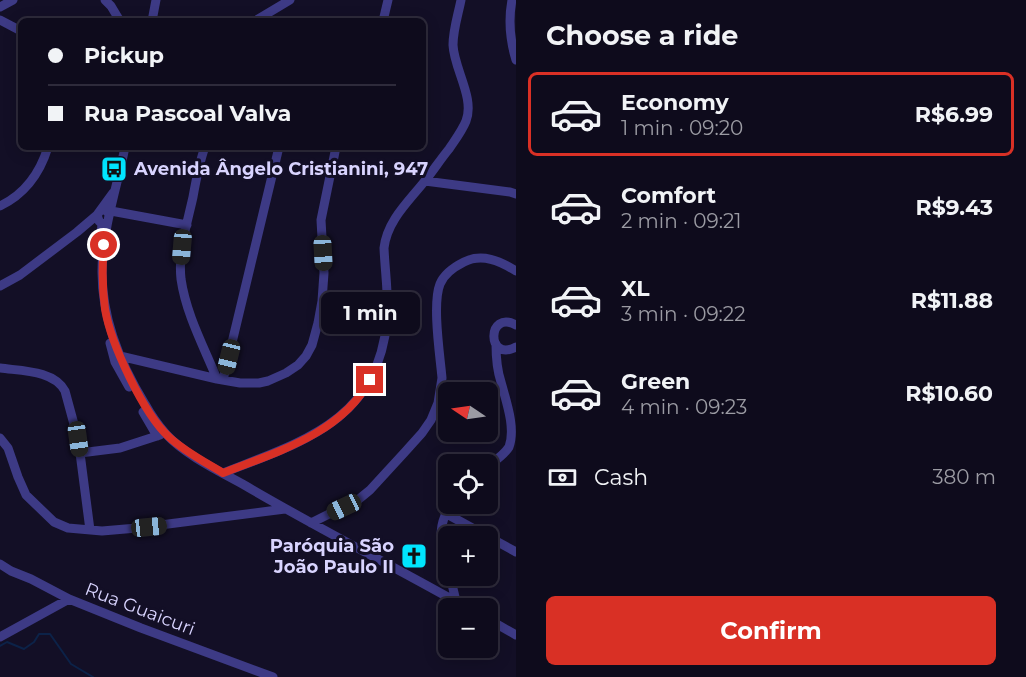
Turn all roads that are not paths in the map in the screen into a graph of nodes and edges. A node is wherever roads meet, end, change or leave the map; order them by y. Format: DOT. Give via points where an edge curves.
graph roads {
  1 [pos="13,0"];
  2 [pos="105,0"];
  3 [pos="156,0"];
  4 [pos="290,0"];
  5 [pos="388,0"];
  6 [pos="461,0"];
  7 [pos="512,0"];
  8 [pos="0,7"];
  9 [pos="118,18"];
  10 [pos="153,18"];
  11 [pos="260,18"];
  12 [pos="384,18"];
  13 [pos="0,20"];
  14 [pos="18,29"];
  15 [pos="516,60"];
  16 [pos="47,150"];
  17 [pos="124,150"];
  18 [pos="204,150"];
  19 [pos="278,150"];
  20 [pos="335,150"];
  21 [pos="425,181"];
  22 [pos="116,189"];
  23 [pos="516,194"];
  24 [pos="0,206"];
  25 [pos="111,210"];
  26 [pos="97,215"];
  27 [pos="187,225"];
  28 [pos="516,272"];
  29 [pos="0,286"];
  30 [pos="516,325"];
  31 [pos="496,344"];
  32 [pos="516,347"];
  33 [pos="120,356"];
  34 [pos="0,368"];
  35 [pos="220,380"];
  36 [pos="161,434"];
  37 [pos="0,438"];
  38 [pos="4,451"];
  39 [pos="80,453"];
  40 [pos="498,458"];
  41 [pos="223,473"];
  42 [pos="285,509"];
  43 [pos="448,514"];
  44 [pos="310,523"];
  45 [pos="90,531"];
  46 [pos="516,552"];
  47 [pos="0,564"];
  48 [pos="450,598"];
  49 [pos="69,599"];
  50 [pos="498,625"];
  51 [pos="516,635"];
  52 [pos="0,637"];
  53 [pos="273,677"];
  1 -- 8 [label="street"];
  2 -- 9 [label="street"];
  3 -- 10 [label="street"];
  4 -- 11 [label="street"];
  5 -- 12 [label="street"];
  6 -- 21 [label="street" via="453,46 468,114 459,134"];
  7 -- 15 [label="street" via="510,29"];
  13 -- 14 [label="street"];
  16 -- 24 [label="street" via="30,183"];
  17 -- 22 [label="street"];
  18 -- 27 [label="street"];
  19 -- 35 [label="street"];
  20 -- 35 [label="street" via="321,220 322,301 312,345 298,365 268,381"];
  21 -- 23 [label="street"];
  21 -- 41 [label="street" via="400,211 385,240 387,322 377,368 364,392 327,427"];
  22 -- 25 [label="street"];
  22 -- 26 [label="street"];
  25 -- 26 [label="street"];
  25 -- 27 [label="street"];
  25 -- 33 [label="street" via="104,245 103,289"];
  26 -- 29 [label="street"];
  26 -- 36 [label="street" via="102,224 96,263 100,303 115,362"];
  27 -- 35 [label="street" via="180,264 186,302"];
  28 -- 44 [label="street" via="493,260 474,259 453,268 444,278 437,303 441,390 431,420 370,490"];
  30 -- 31 [label="street" via="499,324 493,335"];
  31 -- 32 [label="street" via="504,350"];
  31 -- 40 [label="street" via="496,361 513,427 508,449"];
  33 -- 35 [label="street"];
  33 -- 36 [label="street"];
  34 -- 39 [label="street" via="59,381"];
  36 -- 39 [label="street" via="120,448"];
  36 -- 41 [label="street"];
  37 -- 38 [label="street"];
  38 -- 45 [label="street" via="33,503 59,525"];
  39 -- 45 [label="street"];
  41 -- 42 [label="street"];
  42 -- 44 [label="street"];
  42 -- 45 [label="street"];
  43 -- 46 [label="street"];
  44 -- 48 [label="street"];
  47 -- 49 [label="street"];
  49 -- 52 [label="street, Rua Guaicuri"];
  49 -- 53 [label="street, Rua Guaicuri"];
  50 -- 51 [label="street"];
}
